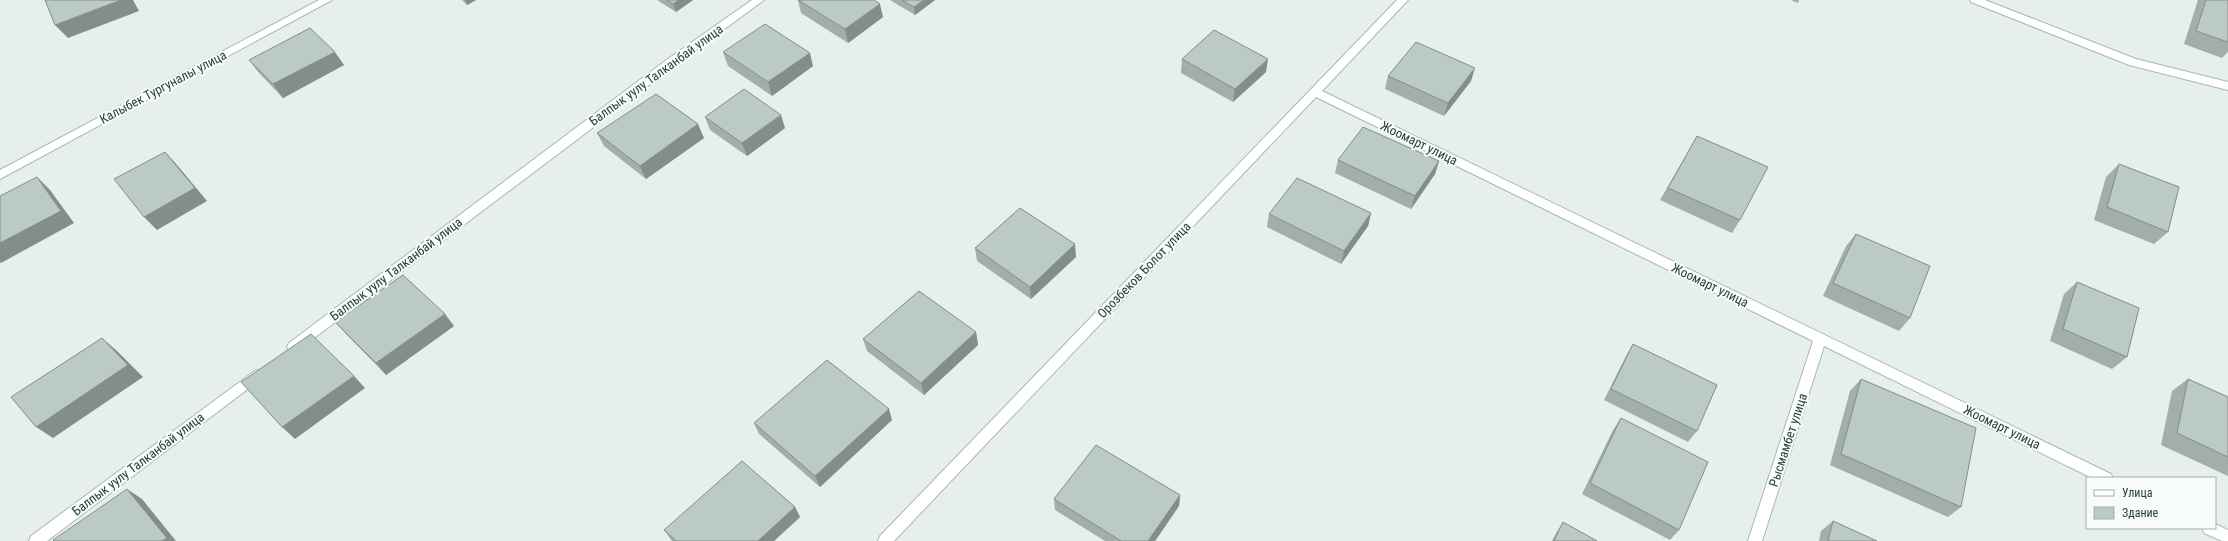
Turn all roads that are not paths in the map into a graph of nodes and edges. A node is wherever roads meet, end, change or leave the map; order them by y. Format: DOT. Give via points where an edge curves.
graph roads {
  1 [pos="327,0"];
  2 [pos="759,0"];
  3 [pos="1403,0"];
  4 [pos="1975,0"];
  5 [pos="2228,86"];
  6 [pos="1314,92"];
  7 [pos="0,175"];
  8 [pos="1820,339"];
  9 [pos="283,355"];
  10 [pos="264,369"];
  11 [pos="2104,477"];
  12 [pos="2211,529"];
  13 [pos="2228,537"];
  14 [pos="36,541"];
  15 [pos="885,541"];
  16 [pos="1755,541"];
  1 -- 7 [label="street, Калыбек Тургуналы улица"];
  2 -- 9 [label="street, Балпык уулу Талканбай улица" via="669,64"];
  3 -- 6 [label="street, Орозбеков Болот улица"];
  4 -- 5 [label="street" via="2133,62"];
  6 -- 8 [label="street, Жоомарт улица"];
  6 -- 15 [label="street, Орозбеков Болот улица"];
  8 -- 11 [label="street, Жоомарт улица"];
  8 -- 16 [label="street, Рысмамбет улица"];
  10 -- 14 [label="street, Балпык уулу Талканбай улица"];
  12 -- 13 [label="street"];
}
